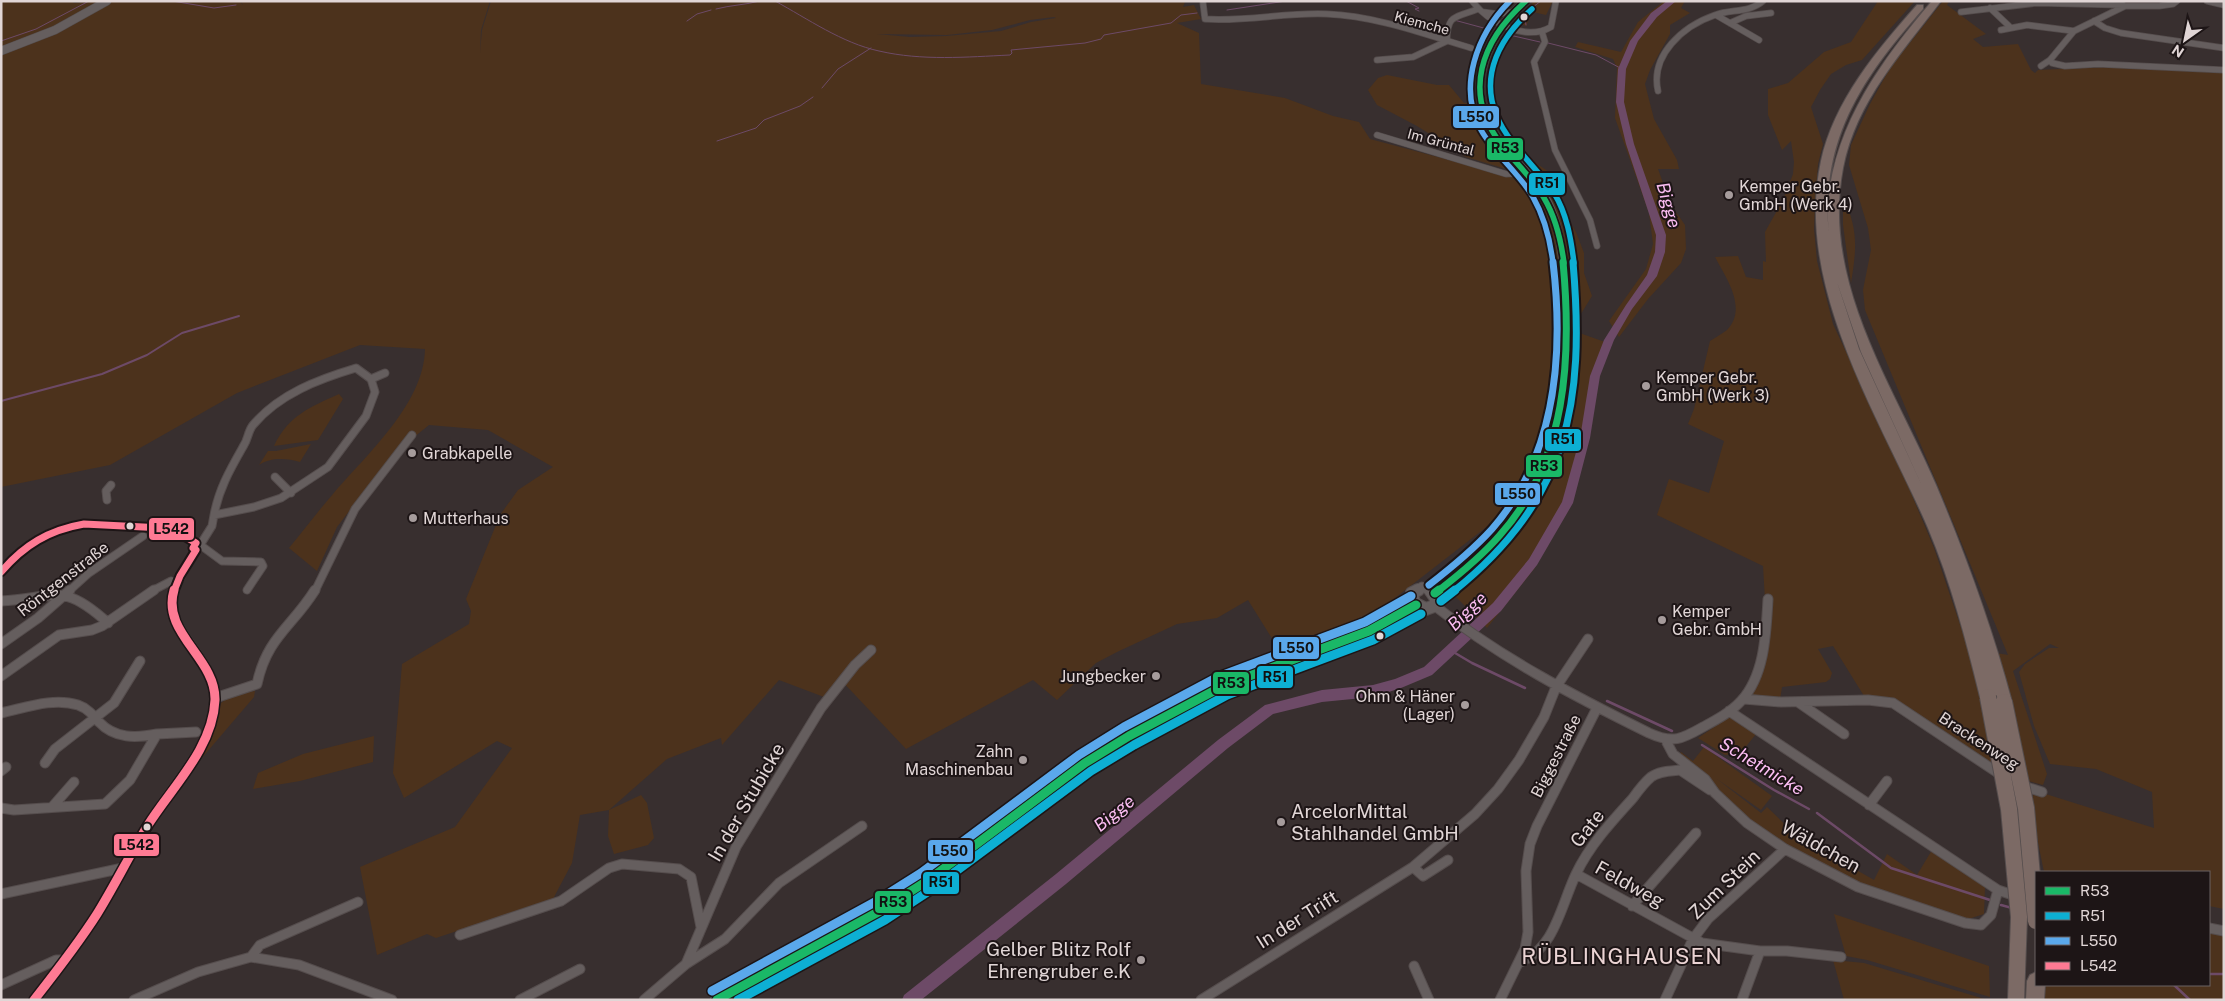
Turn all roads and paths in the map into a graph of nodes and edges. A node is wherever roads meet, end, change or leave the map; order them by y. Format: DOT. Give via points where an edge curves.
graph roads {
  1 [pos="107,1"];
  2 [pos="1472,1"];
  3 [pos="1526,1"];
  4 [pos="1556,1"];
  5 [pos="1763,1"];
  6 [pos="1925,1"];
  7 [pos="1937,1"];
  8 [pos="2178,1"];
  9 [pos="2207,1"];
  10 [pos="1203,3"];
  11 [pos="2126,6"];
  12 [pos="2223,6"];
  13 [pos="1990,8"];
  14 [pos="1480,11"];
  15 [pos="1513,12"];
  16 [pos="1771,12"];
  17 [pos="1961,12"];
  18 [pos="1716,15"];
  19 [pos="1914,20"];
  20 [pos="2094,21"];
  21 [pos="1504,23"];
  22 [pos="1730,23"];
  23 [pos="2010,26"];
  24 [pos="1520,30"];
  25 [pos="2001,30"];
  26 [pos="1531,31"];
  27 [pos="2074,31"];
  28 [pos="1542,32"];
  29 [pos="1497,34"];
  30 [pos="1759,40"];
  31 [pos="1446,41"];
  32 [pos="1472,48"];
  33 [pos="2224,48"];
  34 [pos="1,51"];
  35 [pos="1377,60"];
  36 [pos="2050,60"];
  37 [pos="2041,66"];
  38 [pos="2224,70"];
  39 [pos="1658,91"];
  40 [pos="1377,135"];
  41 [pos="1527,173"];
  42 [pos="1597,246"];
  43 [pos="385,372"];
  44 [pos="371,379"];
  45 [pos="412,435"];
  46 [pos="275,477"];
  47 [pos="111,485"];
  48 [pos="290,493"];
  49 [pos="107,500"];
  50 [pos="214,515"];
  51 [pos="142,536"];
  52 [pos="199,545"];
  53 [pos="1,572"];
  54 [pos="172,581"];
  55 [pos="247,590"];
  56 [pos="1435,593"];
  57 [pos="61,596"];
  58 [pos="1768,599"];
  59 [pos="1,601"];
  60 [pos="1416,605"];
  61 [pos="1435,606"];
  62 [pos="108,622"];
  63 [pos="1588,639"];
  64 [pos="1,644"];
  65 [pos="871,650"];
  66 [pos="140,661"];
  67 [pos="1,676"];
  68 [pos="1556,687"];
  69 [pos="215,698"];
  70 [pos="1744,699"];
  71 [pos="1996,700"];
  72 [pos="1798,702"];
  73 [pos="1597,708"];
  74 [pos="1729,711"];
  75 [pos="1,713"];
  76 [pos="96,717"];
  77 [pos="196,732"];
  78 [pos="157,734"];
  79 [pos="1844,734"];
  80 [pos="1665,739"];
  81 [pos="45,763"];
  82 [pos="1887,781"];
  83 [pos="74,782"];
  84 [pos="1715,792"];
  85 [pos="2042,792"];
  86 [pos="1869,805"];
  87 [pos="53,806"];
  88 [pos="1,808"];
  89 [pos="862,826"];
  90 [pos="1696,833"];
  91 [pos="1785,849"];
  92 [pos="1448,860"];
  93 [pos="1413,867"];
  94 [pos="123,868"];
  95 [pos="1576,874"];
  96 [pos="1998,890"];
  97 [pos="1,894"];
  98 [pos="358,902"];
  99 [pos="2035,903"];
  100 [pos="1632,906"];
  101 [pos="2035,910"];
  102 [pos="702,927"];
  103 [pos="2210,928"];
  104 [pos="2224,930"];
  105 [pos="460,935"];
  106 [pos="1693,940"];
  107 [pos="1760,951"];
  108 [pos="251,957"];
  109 [pos="1841,957"];
  110 [pos="64,960"];
  111 [pos="1520,962"];
  112 [pos="686,964"];
  113 [pos="1414,966"];
  114 [pos="580,969"];
  115 [pos="1,985"];
  116 [pos="2036,986"];
  117 [pos="379,998"];
  118 [pos="34,1000"];
  119 [pos="134,1000"];
  120 [pos="392,1000"];
  121 [pos="520,1000"];
  122 [pos="644,1000"];
  123 [pos="717,1000"];
  124 [pos="1201,1000"];
  125 [pos="1429,1000"];
  126 [pos="1500,1000"];
  127 [pos="1665,1000"];
  128 [pos="1742,1000"];
  129 [pos="2016,1000"];
  130 [pos="2035,1000"];
  1 -- 34 [label="main road" via="55,30"];
  2 -- 14 [label="street"];
  3 -- 15 [label="main road"];
  4 -- 28 [label="street" via="1552,25"];
  5 -- 18 [label="street" via="1753,8"];
  6 -- 19 [label="highway"];
  7 -- 19 [label="highway"];
  8 -- 11 [label="street" via="2159,6"];
  9 -- 12 [label="street"];
  10 -- 31 [label="street, Kiemche" via="1205,20 1326,14 1369,20"];
  11 -- 13 [label="street" via="2037,3"];
  11 -- 20 [label="street"];
  13 -- 17 [label="street"];
  13 -- 23 [label="street"];
  14 -- 15 [label="street"];
  14 -- 21 [label="street" via="1490,19"];
  14 -- 31 [label="street" via="1451,19 1447,25"];
  15 -- 21 [label="main road"];
  16 -- 22 [label="street" via="1746,16"];
  18 -- 22 [label="street"];
  18 -- 39 [label="street" via="1687,31 1662,56 1654,76"];
  19 -- 71 [label="highway" via="1860,106 1846,137 1837,169 1835,235 1848,302 1959,556 1990,646"];
  20 -- 27 [label="street"];
  20 -- 33 [label="street" via="2121,33"];
  21 -- 24 [label="street"];
  21 -- 26 [label="street"];
  21 -- 29 [label="main road"];
  22 -- 30 [label="street"];
  23 -- 25 [label="street"];
  23 -- 27 [label="street"];
  24 -- 26 [label="street"];
  24 -- 29 [label="street"];
  26 -- 28 [label="street"];
  27 -- 36 [label="street"];
  28 -- 42 [label="street" via="1544,42 1534,62 1555,150 1590,220"];
  29 -- 41 [label="main road" via="1481,71 1481,105 1495,134"];
  31 -- 32 [label="street, Kiemche"];
  31 -- 35 [label="street" via="1413,56"];
  36 -- 37 [label="street"];
  36 -- 38 [label="street" via="2065,66 2098,64"];
  40 -- 41 [label="street, Im Grüntal" via="1506,174"];
  41 -- 56 [label="main road" via="1551,209 1563,271 1567,355 1559,425 1547,466 1523,508 1500,538"];
  43 -- 44 [label="street"];
  44 -- 48 [label="street" via="375,392 366,416 352,438 328,467"];
  44 -- 50 [label="street" via="356,368 282,399 251,427 246,443 228,468"];
  45 -- 69 [label="street" via="355,509 320,582 265,656 257,684"];
  46 -- 48 [label="street"];
  47 -- 49 [label="street" via="106,491"];
  48 -- 50 [label="street" via="272,502"];
  50 -- 52 [label="street" via="212,526"];
  51 -- 57 [label="street, Röntgenstraße"];
  52 -- 53 [label="street" via="174,530 163,528 71,525 35,539 20,550"];
  52 -- 55 [label="street" via="212,550 224,562 261,562 263,566"];
  52 -- 69 [label="street" via="175,586 170,603 173,614 207,667"];
  54 -- 62 [label="street"];
  56 -- 60 [label="main road" via="1427,588 1415,590 1412,596"];
  56 -- 61 [label="main road" via="1438,600"];
  57 -- 59 [label="street"];
  57 -- 62 [label="street" via="73,597"];
  57 -- 64 [label="street, Röntgenstraße" via="38,618"];
  58 -- 70 [label="street" via="1763,652"];
  60 -- 61 [label="main road" via="1426,609"];
  60 -- 123 [label="main road" via="1369,631 1223,686 1130,736 1085,763 949,865 888,906"];
  61 -- 68 [label="street, Biggestraße" via="1484,643"];
  62 -- 67 [label="street" via="92,630 59,635"];
  63 -- 68 [label="street, In der Trift"];
  65 -- 102 [label="street, In der Stubicke" via="850,670 821,708 736,847"];
  66 -- 76 [label="street" via="121,695"];
  68 -- 73 [label="street, Biggestraße"];
  68 -- 93 [label="street, In der Trift" via="1544,717 1498,789 1475,814"];
  69 -- 94 [label="street" via="208,731 199,751 158,809"];
  70 -- 72 [label="street, Brackenweg"];
  70 -- 74 [label="street"];
  71 -- 101 [label="highway, bridge" via="2026,808"];
  71 -- 129 [label="highway, bridge" via="2019,916"];
  72 -- 79 [label="street"];
  72 -- 85 [label="street, Brackenweg" via="1883,700 1903,708 2010,781"];
  73 -- 80 [label="street, Wäldchen"];
  73 -- 111 [label="street, Biggestraße" via="1530,844 1526,872 1528,932"];
  74 -- 80 [label="street" via="1678,739"];
  74 -- 86 [label="street"];
  75 -- 76 [label="street" via="66,702 88,710"];
  76 -- 78 [label="street" via="103,726 119,735 134,738"];
  76 -- 81 [label="street" via="55,749"];
  77 -- 78 [label="street"];
  78 -- 87 [label="street" via="130,780 105,804"];
  80 -- 84 [label="street, Wäldchen" via="1674,754 1705,779"];
  82 -- 86 [label="street"];
  83 -- 87 [label="street"];
  84 -- 91 [label="street, Wäldchen" via="1747,823"];
  84 -- 95 [label="street, Gate" via="1680,770 1651,777"];
  86 -- 96 [label="street"];
  87 -- 88 [label="street"];
  89 -- 112 [label="street" via="779,883 725,939"];
  90 -- 100 [label="street"];
  91 -- 96 [label="street, Wäldchen" via="1858,887 1965,923 1981,925 1991,914"];
  91 -- 106 [label="street, Zum Stein" via="1708,919"];
  92 -- 93 [label="street" via="1422,876"];
  93 -- 124 [label="street, In der Trift"];
  94 -- 97 [label="street"];
  94 -- 110 [label="street"];
  95 -- 100 [label="street, Feldweg"];
  95 -- 111 [label="street, Gate" via="1540,950 1530,960"];
  96 -- 99 [label="street"];
  98 -- 108 [label="street" via="260,945"];
  100 -- 106 [label="street, Feldweg"];
  102 -- 105 [label="street" via="691,877 679,869 622,864 609,868 561,901"];
  102 -- 112 [label="street, In der Stubicke"];
  103 -- 104 [label="street"];
  106 -- 107 [label="street, Feldweg"];
  106 -- 127 [label="street, Zum Stein"];
  107 -- 109 [label="street, Feldweg" via="1787,950"];
  107 -- 128 [label="street"];
  108 -- 117 [label="street" via="299,965"];
  108 -- 119 [label="street" via="198,972"];
  110 -- 115 [label="street" via="56,960"];
  110 -- 118 [label="street"];
  111 -- 126 [label="street, Biggestraße"];
  112 -- 122 [label="street, In der Stubicke"];
  113 -- 125 [label="street"];
  114 -- 121 [label="street"];
  116 -- 130 [label="highway"];
  117 -- 120 [label="street"];
}
